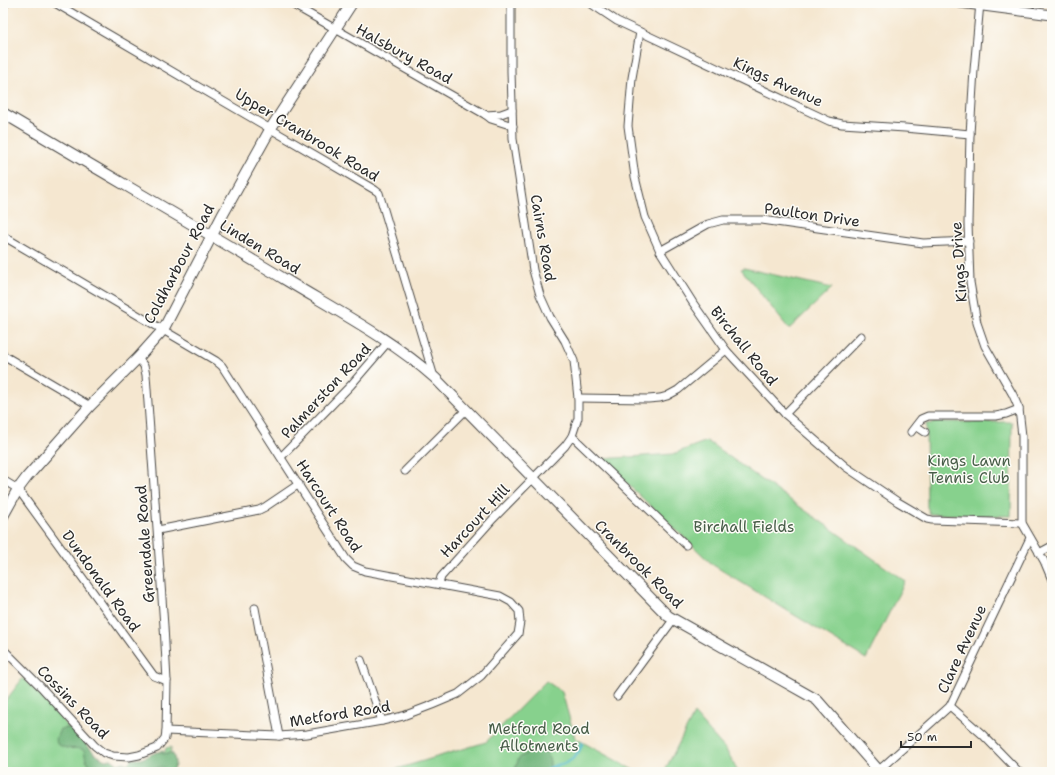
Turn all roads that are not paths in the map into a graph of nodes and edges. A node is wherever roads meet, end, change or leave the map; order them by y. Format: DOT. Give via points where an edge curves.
graph roads {
  1 [pos="6,3"];
  2 [pos="55,3"];
  3 [pos="290,3"];
  4 [pos="352,3"];
  5 [pos="511,3"];
  6 [pos="590,3"];
  7 [pos="960,3"];
  8 [pos="3,4"];
  9 [pos="980,4"];
  10 [pos="1052,15"];
  11 [pos="335,29"];
  12 [pos="640,32"];
  13 [pos="512,110"];
  14 [pos="3,113"];
  15 [pos="486,115"];
  16 [pos="512,126"];
  17 [pos="271,128"];
  18 [pos="970,134"];
  19 [pos="212,235"];
  20 [pos="3,236"];
  21 [pos="969,241"];
  22 [pos="660,251"];
  23 [pos="163,330"];
  24 [pos="861,336"];
  25 [pos="388,342"];
  26 [pos="726,350"];
  27 [pos="3,355"];
  28 [pos="138,358"];
  29 [pos="435,378"];
  30 [pos="578,398"];
  31 [pos="90,406"];
  32 [pos="1019,409"];
  33 [pos="466,410"];
  34 [pos="785,414"];
  35 [pos="916,426"];
  36 [pos="911,432"];
  37 [pos="925,432"];
  38 [pos="572,436"];
  39 [pos="281,457"];
  40 [pos="405,471"];
  41 [pos="534,479"];
  42 [pos="3,480"];
  43 [pos="299,484"];
  44 [pos="18,489"];
  45 [pos="3,516"];
  46 [pos="1022,523"];
  47 [pos="158,530"];
  48 [pos="1030,538"];
  49 [pos="686,545"];
  50 [pos="1052,546"];
  51 [pos="1039,553"];
  52 [pos="1052,580"];
  53 [pos="439,584"];
  54 [pos="255,608"];
  55 [pos="673,620"];
  56 [pos="3,649"];
  57 [pos="498,657"];
  58 [pos="361,660"];
  59 [pos="167,681"];
  60 [pos="616,696"];
  61 [pos="950,706"];
  62 [pos="382,721"];
  63 [pos="166,730"];
  64 [pos="279,736"];
  65 [pos="879,771"];
  66 [pos="1019,772"];
  1 -- 8 [label="street"];
  2 -- 17 [label="street, Upper Cranbrook Road"];
  3 -- 11 [label="street, Halsbury Road"];
  4 -- 11 [label="main road, Coldharbour Road"];
  5 -- 13 [label="street, Cairns Road"];
  6 -- 12 [label="street, Kings Avenue" via="616,21"];
  7 -- 9 [label="street"];
  9 -- 10 [label="street"];
  9 -- 18 [label="street, Kings Drive"];
  11 -- 15 [label="street, Halsbury Road"];
  11 -- 17 [label="main road, Coldharbour Road"];
  12 -- 18 [label="street, Kings Avenue" via="828,120 842,124"];
  12 -- 22 [label="street, Birchall Road" via="632,78 628,126 635,177 645,217"];
  13 -- 15 [label="street"];
  13 -- 16 [label="street, Cairns Road"];
  14 -- 19 [label="main road, Linden Road"];
  15 -- 16 [label="street, Halsbury Road"];
  16 -- 30 [label="street, Cairns Road" via="533,270 540,295 574,361"];
  17 -- 19 [label="main road, Coldharbour Road"];
  17 -- 29 [label="street, Upper Cranbrook Road" via="379,193"];
  18 -- 21 [label="street, Kings Drive"];
  19 -- 23 [label="main road, Coldharbour Road"];
  19 -- 25 [label="main road, Linden Road"];
  20 -- 23 [label="street, Harcourt Road"];
  21 -- 22 [label="street, Paulton Drive" via="924,243 762,220 723,220 708,224"];
  21 -- 32 [label="street, Kings Drive" via="970,282 977,323 985,346"];
  22 -- 26 [label="street, Birchall Road"];
  23 -- 28 [label="main road, Coldharbour Road"];
  23 -- 39 [label="street, Harcourt Road" via="222,366"];
  24 -- 34 [label="street"];
  25 -- 29 [label="main road, Linden Road"];
  25 -- 39 [label="street, Palmerston Road" via="351,385"];
  26 -- 30 [label="street" via="678,390 667,396 648,399"];
  26 -- 34 [label="street, Birchall Road"];
  27 -- 31 [label="street"];
  28 -- 31 [label="main road, Coldharbour Road"];
  28 -- 47 [label="street, Greendale Road" via="144,366 146,375"];
  29 -- 33 [label="main road, Cranbrook Road"];
  30 -- 38 [label="street, Cairns Road" via="578,418"];
  31 -- 44 [label="main road, Coldharbour Road"];
  32 -- 35 [label="street" via="996,416 928,416 921,419"];
  32 -- 46 [label="street, Kings Drive" via="1022,436"];
  33 -- 40 [label="street"];
  33 -- 41 [label="main road, Cranbrook Road"];
  34 -- 46 [label="street, Birchall Road" via="846,467 927,518"];
  35 -- 36 [label="street"];
  35 -- 37 [label="street"];
  38 -- 41 [label="street, Cairns Road"];
  38 -- 49 [label="street"];
  39 -- 43 [label="street, Harcourt Road"];
  41 -- 53 [label="street, Harcourt Hill" via="493,519 442,577"];
  41 -- 55 [label="main road, Cranbrook Road"];
  42 -- 44 [label="street"];
  43 -- 47 [label="street" via="259,510"];
  43 -- 53 [label="street, Harcourt Road" via="353,566 365,571"];
  44 -- 45 [label="main road, Coldharbour Road"];
  44 -- 59 [label="street, Dundonald Road" via="154,676"];
  46 -- 48 [label="street, Kings Drive"];
  47 -- 59 [label="street, Greendale Road"];
  48 -- 51 [label="street, Kings Drive"];
  48 -- 61 [label="street, Clare Avenue"];
  50 -- 51 [label="street"];
  51 -- 52 [label="street, Kings Drive"];
  53 -- 57 [label="street, Harcourt Road" via="500,596 511,602 519,611 518,634"];
  54 -- 64 [label="street"];
  55 -- 60 [label="street"];
  55 -- 65 [label="main road, Cranbrook Road" via="817,700"];
  56 -- 63 [label="street, Cossins Road" via="104,753 122,757 148,752 162,743"];
  57 -- 62 [label="street, Metford Road" via="481,676 458,694 403,716"];
  58 -- 62 [label="street"];
  59 -- 63 [label="street, Greendale Road"];
  61 -- 65 [label="street, Clare Avenue"];
  61 -- 66 [label="street"];
  62 -- 64 [label="street, Metford Road" via="307,734"];
  63 -- 64 [label="street, Metford Road"];
}
